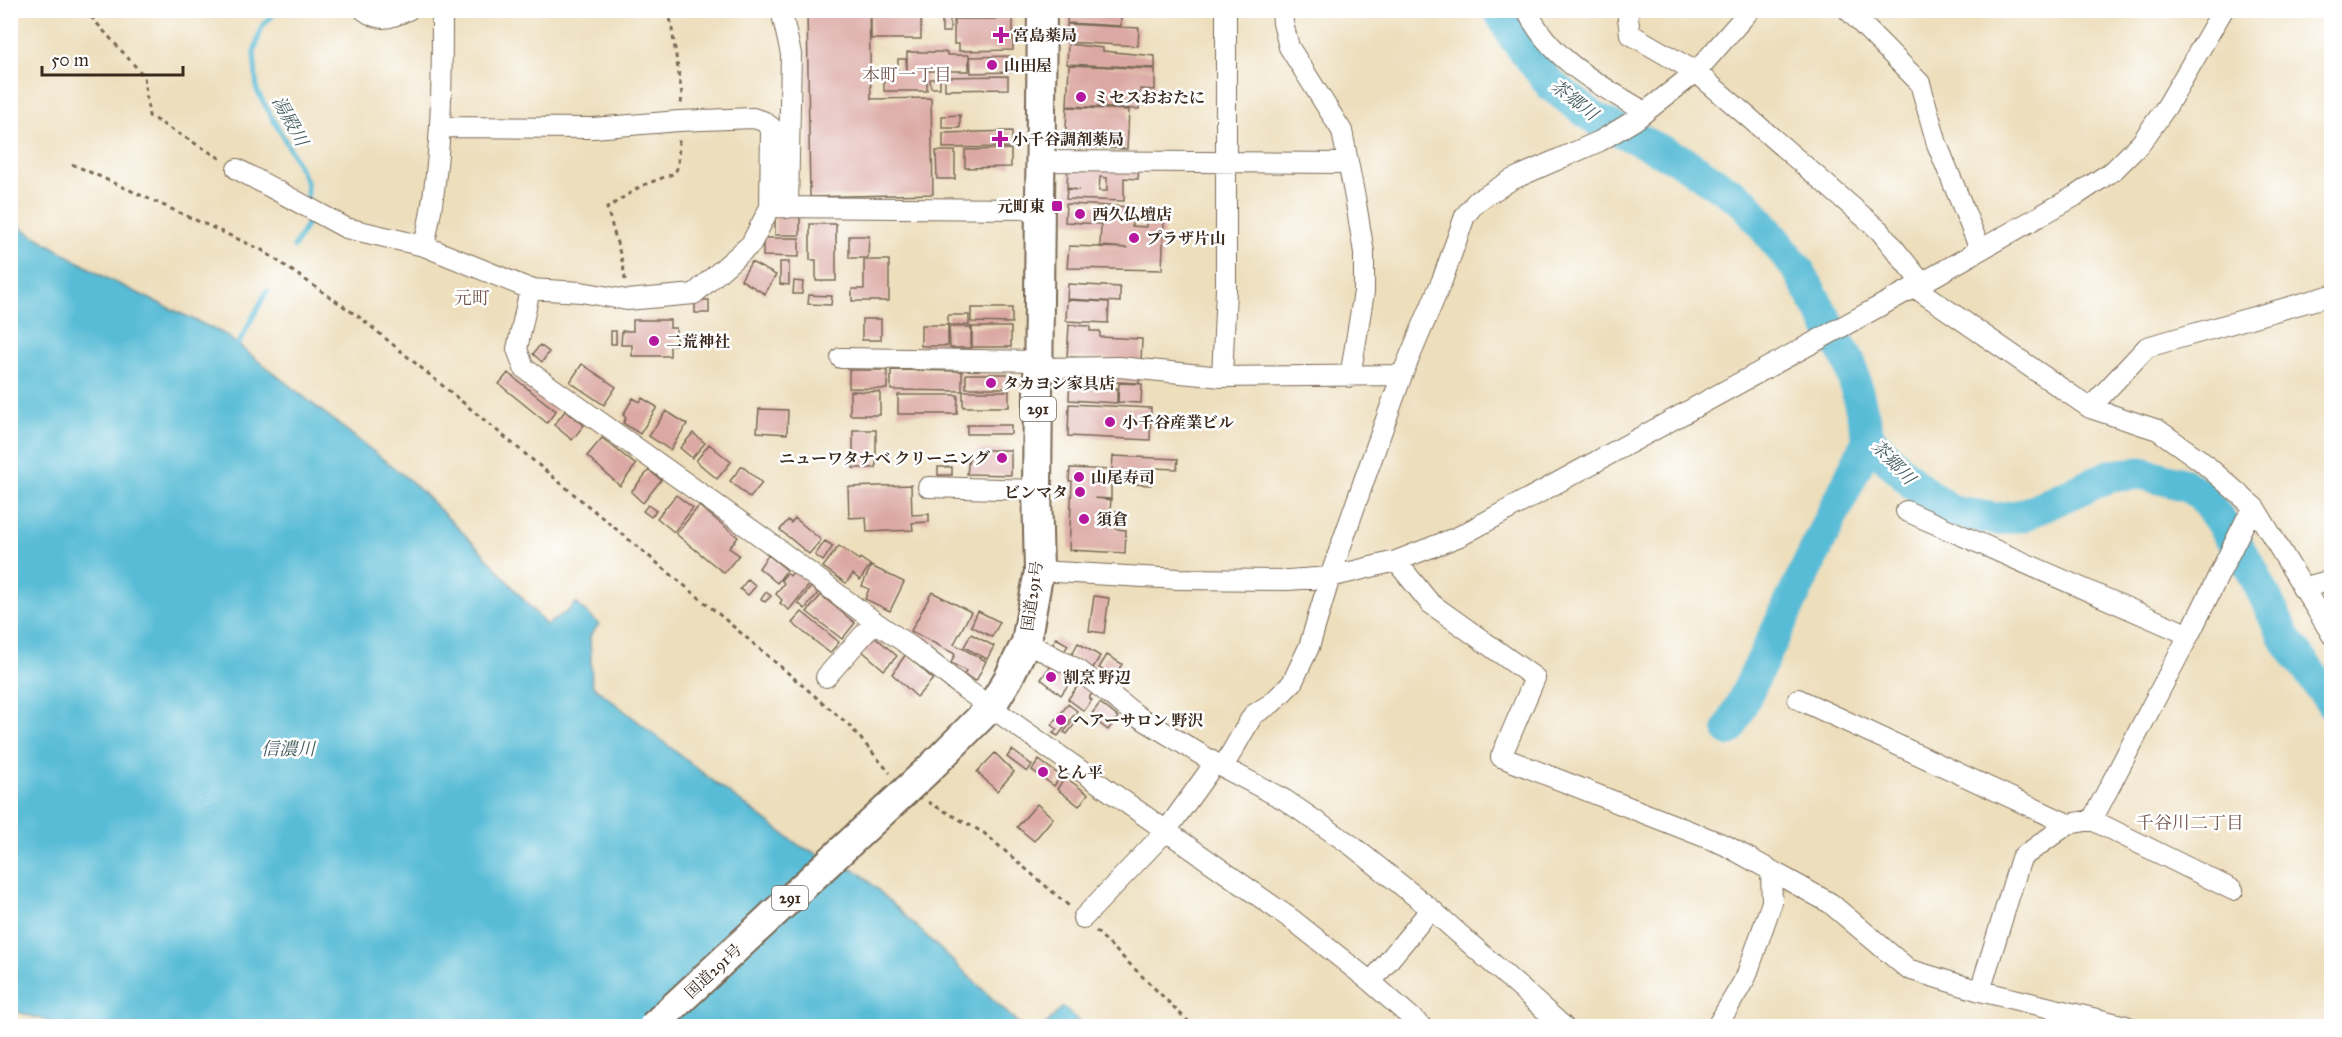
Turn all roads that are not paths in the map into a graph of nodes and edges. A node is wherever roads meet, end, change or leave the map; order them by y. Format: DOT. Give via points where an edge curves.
graph roads {
  1 [pos="364,10"];
  2 [pos="408,10"];
  3 [pos="442,10"];
  4 [pos="781,10"];
  5 [pos="1042,10"];
  6 [pos="1226,10"];
  7 [pos="1282,10"];
  8 [pos="1527,10"];
  9 [pos="1627,10"];
  10 [pos="1750,10"];
  11 [pos="1848,10"];
  12 [pos="2223,10"];
  13 [pos="1695,72"];
  14 [pos="1640,116"];
  15 [pos="441,127"];
  16 [pos="1040,161"];
  17 [pos="1225,161"];
  18 [pos="1347,164"];
  19 [pos="237,168"];
  20 [pos="779,208"];
  21 [pos="1040,209"];
  22 [pos="424,246"];
  23 [pos="1980,249"];
  24 [pos="1918,285"];
  25 [pos="530,289"];
  26 [pos="2331,295"];
  27 [pos="841,358"];
  28 [pos="1039,364"];
  29 [pos="1402,375"];
  30 [pos="1222,377"];
  31 [pos="1350,377"];
  32 [pos="2090,408"];
  33 [pos="928,488"];
  34 [pos="1037,490"];
  35 [pos="1905,511"];
  36 [pos="2251,514"];
  37 [pos="1396,561"];
  38 [pos="1039,571"];
  39 [pos="1330,577"];
  40 [pos="2331,580"];
  41 [pos="2302,588"];
  42 [pos="875,622"];
  43 [pos="2331,634"];
  44 [pos="2189,635"];
  45 [pos="1026,642"];
  46 [pos="826,677"];
  47 [pos="1798,699"];
  48 [pos="991,707"];
  49 [pos="1219,765"];
  50 [pos="2092,820"];
  51 [pos="2068,824"];
  52 [pos="1166,831"];
  53 [pos="1771,871"];
  54 [pos="2233,890"];
  55 [pos="1431,909"];
  56 [pos="1083,918"];
  57 [pos="1371,982"];
  58 [pos="1980,991"];
  59 [pos="653,1026"];
  60 [pos="1421,1026"];
  61 [pos="1563,1026"];
  62 [pos="1717,1026"];
  63 [pos="2126,1026"];
  1 -- 2 [label="street" via="386,20"];
  3 -- 15 [label="street"];
  4 -- 20 [label="street" via="791,54"];
  5 -- 16 [label="highway, 国道291号 / 291"];
  6 -- 17 [label="street"];
  7 -- 18 [label="street" via="1289,47 1342,131"];
  8 -- 14 [label="street" via="1546,42"];
  9 -- 13 [label="street" via="1630,34"];
  10 -- 13 [label="street"];
  11 -- 23 [label="street" via="1920,83 1936,144"];
  12 -- 23 [label="street" via="2167,106 2141,143 2114,170"];
  13 -- 14 [label="street"];
  13 -- 24 [label="street" via="1880,231"];
  14 -- 29 [label="street" via="1600,141 1511,180 1476,202 1465,216"];
  15 -- 20 [label="street" via="593,128 753,118 771,127"];
  15 -- 22 [label="street" via="432,214"];
  16 -- 17 [label="street"];
  16 -- 21 [label="highway, 国道291号 / 291"];
  17 -- 18 [label="street"];
  17 -- 30 [label="street"];
  18 -- 31 [label="street" via="1364,253 1364,292"];
  19 -- 22 [label="street" via="346,228"];
  20 -- 21 [label="street"];
  20 -- 25 [label="street" via="751,244 693,294 627,300"];
  21 -- 28 [label="highway, 国道291号 / 291"];
  22 -- 25 [label="street"];
  23 -- 24 [label="street"];
  24 -- 32 [label="street"];
  24 -- 37 [label="street" via="1460,536"];
  25 -- 42 [label="street" via="517,349 524,368"];
  26 -- 32 [label="street" via="2147,347"];
  27 -- 28 [label="street"];
  28 -- 30 [label="street"];
  28 -- 34 [label="highway, 国道291号 / 291"];
  29 -- 31 [label="street"];
  29 -- 39 [label="street"];
  30 -- 31 [label="street"];
  32 -- 36 [label="street" via="2158,430 2200,460"];
  33 -- 34 [label="street"];
  34 -- 38 [label="highway, 国道291号 / 291"];
  35 -- 44 [label="street"];
  36 -- 41 [label="street"];
  36 -- 44 [label="street"];
  37 -- 39 [label="street"];
  37 -- 53 [label="street" via="1430,603 1535,678 1501,757 1725,845"];
  38 -- 39 [label="street" via="1179,579"];
  38 -- 45 [label="highway, 国道291号 / 291"];
  39 -- 49 [label="street" via="1309,647 1292,683 1253,715"];
  40 -- 41 [label="street"];
  41 -- 43 [label="street"];
  42 -- 46 [label="street"];
  42 -- 48 [label="street"];
  44 -- 50 [label="street"];
  45 -- 48 [label="highway, 国道291号 / 291"];
  45 -- 49 [label="street" via="1077,669 1139,717"];
  47 -- 51 [label="street"];
  48 -- 52 [label="street"];
  48 -- 59 [label="highway, 国道291号 / 291, bridge"];
  49 -- 52 [label="street"];
  49 -- 55 [label="street" via="1323,825"];
  50 -- 51 [label="street"];
  50 -- 54 [label="street"];
  51 -- 58 [label="street" via="2021,858"];
  52 -- 56 [label="street"];
  52 -- 57 [label="street" via="1294,921"];
  53 -- 58 [label="street" via="1830,903 1908,969"];
  53 -- 62 [label="street" via="1772,902 1746,976"];
  55 -- 57 [label="street"];
  55 -- 61 [label="street"];
  57 -- 60 [label="street"];
  58 -- 63 [label="street"];
}
